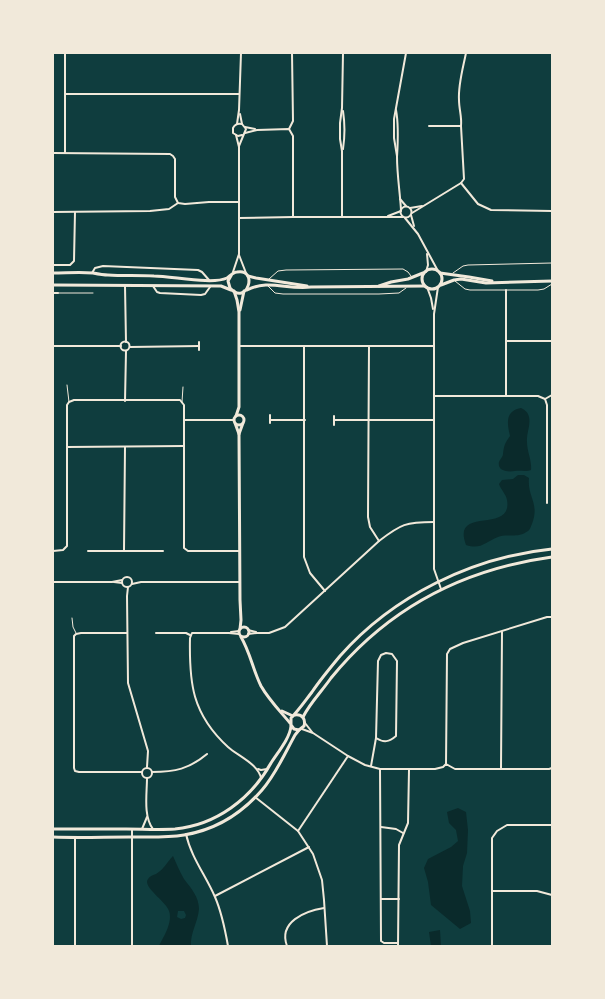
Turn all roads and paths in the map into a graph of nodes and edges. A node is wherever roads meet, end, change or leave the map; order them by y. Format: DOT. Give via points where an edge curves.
graph roads {
  1 [pos="65,53"];
  2 [pos="240,53"];
  3 [pos="292,53"];
  4 [pos="343,53"];
  5 [pos="406,53"];
  6 [pos="466,53"];
  7 [pos="65,94"];
  8 [pos="239,94"];
  9 [pos="342,108"];
  10 [pos="396,108"];
  11 [pos="239,110"];
  12 [pos="237,124"];
  13 [pos="242,124"];
  14 [pos="429,126"];
  15 [pos="461,126"];
  16 [pos="245,127"];
  17 [pos="289,129"];
  18 [pos="256,130"];
  19 [pos="245,133"];
  20 [pos="236,135"];
  21 [pos="242,135"];
  22 [pos="239,147"];
  23 [pos="342,151"];
  24 [pos="53,153"];
  25 [pos="65,153"];
  26 [pos="397,156"];
  27 [pos="461,183"];
  28 [pos="399,196"];
  29 [pos="178,202"];
  30 [pos="239,202"];
  31 [pos="424,205"];
  32 [pos="408,207"];
  33 [pos="552,210"];
  34 [pos="401,211"];
  35 [pos="53,212"];
  36 [pos="75,212"];
  37 [pos="411,214"];
  38 [pos="293,216"];
  39 [pos="342,217"];
  40 [pos="387,217"];
  41 [pos="239,218"];
  42 [pos="404,218"];
  43 [pos="414,227"];
  44 [pos="426,251"];
  45 [pos="239,254"];
  46 [pos="552,263"];
  47 [pos="53,266"];
  48 [pos="425,272"];
  49 [pos="439,272"];
  50 [pos="53,273"];
  51 [pos="92,273"];
  52 [pos="232,274"];
  53 [pos="451,274"];
  54 [pos="126,275"];
  55 [pos="246,275"];
  56 [pos="412,278"];
  57 [pos="208,280"];
  58 [pos="268,280"];
  59 [pos="454,280"];
  60 [pos="552,281"];
  61 [pos="496,282"];
  62 [pos="266,284"];
  63 [pos="552,284"];
  64 [pos="53,285"];
  65 [pos="125,285"];
  66 [pos="152,285"];
  67 [pos="408,286"];
  68 [pos="439,286"];
  69 [pos="210,287"];
  70 [pos="311,287"];
  71 [pos="375,287"];
  72 [pos="426,287"];
  73 [pos="506,290"];
  74 [pos="233,291"];
  75 [pos="245,291"];
  76 [pos="53,293"];
  77 [pos="58,293"];
  78 [pos="93,293"];
  79 [pos="239,312"];
  80 [pos="434,314"];
  81 [pos="506,341"];
  82 [pos="552,341"];
  83 [pos="126,342"];
  84 [pos="199,342"];
  85 [pos="53,346"];
  86 [pos="121,346"];
  87 [pos="130,346"];
  88 [pos="199,346"];
  89 [pos="239,346"];
  90 [pos="304,346"];
  91 [pos="369,346"];
  92 [pos="434,346"];
  93 [pos="199,350"];
  94 [pos="126,351"];
  95 [pos="67,385"];
  96 [pos="183,386"];
  97 [pos="434,396"];
  98 [pos="506,396"];
  99 [pos="552,396"];
  100 [pos="545,399"];
  101 [pos="126,401"];
  102 [pos="69,402"];
  103 [pos="182,402"];
  104 [pos="239,407"];
  105 [pos="270,415"];
  106 [pos="243,416"];
  107 [pos="334,416"];
  108 [pos="184,420"];
  109 [pos="235,420"];
  110 [pos="270,420"];
  111 [pos="305,420"];
  112 [pos="334,420"];
  113 [pos="369,420"];
  114 [pos="434,420"];
  115 [pos="243,423"];
  116 [pos="270,423"];
  117 [pos="334,425"];
  118 [pos="239,434"];
  119 [pos="184,446"];
  120 [pos="125,447"];
  121 [pos="67,448"];
  122 [pos="547,503"];
  123 [pos="434,522"];
  124 [pos="379,540"];
  125 [pos="552,549"];
  126 [pos="53,550"];
  127 [pos="88,551"];
  128 [pos="124,551"];
  129 [pos="163,551"];
  130 [pos="240,551"];
  131 [pos="552,557"];
  132 [pos="122,580"];
  133 [pos="132,580"];
  134 [pos="53,582"];
  135 [pos="112,582"];
  136 [pos="141,582"];
  137 [pos="240,582"];
  138 [pos="438,582"];
  139 [pos="122,584"];
  140 [pos="132,584"];
  141 [pos="127,587"];
  142 [pos="441,589"];
  143 [pos="325,591"];
  144 [pos="552,617"];
  145 [pos="72,618"];
  146 [pos="241,620"];
  147 [pos="247,632"];
  148 [pos="502,632"];
  149 [pos="127,633"];
  150 [pos="156,633"];
  151 [pos="240,633"];
  152 [pos="76,634"];
  153 [pos="190,635"];
  154 [pos="247,646"];
  155 [pos="280,711"];
  156 [pos="294,716"];
  157 [pos="303,717"];
  158 [pos="305,723"];
  159 [pos="290,724"];
  160 [pos="300,729"];
  161 [pos="312,733"];
  162 [pos="376,738"];
  163 [pos="207,754"];
  164 [pos="348,756"];
  165 [pos="446,764"];
  166 [pos="371,766"];
  167 [pos="147,767"];
  168 [pos="269,768"];
  169 [pos="501,768"];
  170 [pos="552,768"];
  171 [pos="257,769"];
  172 [pos="380,769"];
  173 [pos="409,770"];
  174 [pos="142,772"];
  175 [pos="152,772"];
  176 [pos="147,778"];
  177 [pos="261,779"];
  178 [pos="250,793"];
  179 [pos="255,797"];
  180 [pos="148,815"];
  181 [pos="552,825"];
  182 [pos="380,827"];
  183 [pos="53,829"];
  184 [pos="132,829"];
  185 [pos="142,829"];
  186 [pos="153,829"];
  187 [pos="298,831"];
  188 [pos="403,833"];
  189 [pos="186,834"];
  190 [pos="53,837"];
  191 [pos="132,837"];
  192 [pos="75,838"];
  193 [pos="309,847"];
  194 [pos="492,891"];
  195 [pos="552,895"];
  196 [pos="215,896"];
  197 [pos="381,899"];
  198 [pos="399,899"];
  199 [pos="324,908"];
  200 [pos="398,944"];
  201 [pos="76,946"];
  202 [pos="132,946"];
  203 [pos="228,946"];
  204 [pos="287,946"];
  205 [pos="326,946"];
  206 [pos="492,946"];
  1 -- 7 [label="street"];
  2 -- 8 [label="street"];
  3 -- 17 [label="street" via="293,121"];
  4 -- 9 [label="street"];
  5 -- 10 [label="street"];
  6 -- 15 [label="street" via="459,100"];
  7 -- 8 [label="street"];
  7 -- 25 [label="street"];
  8 -- 11 [label="street"];
  9 -- 23 [label="street"];
  9 -- 23 [label="street" via="345,122"];
  10 -- 26 [label="street" via="399,138"];
  10 -- 26 [label="street" via="394,138"];
  11 -- 12 [label="street"];
  11 -- 13 [label="street"];
  12 -- 13 [label="street"];
  12 -- 20 [label="street" via="233,129"];
  13 -- 16 [label="street"];
  14 -- 15 [label="street"];
  15 -- 27 [label="street" via="465,177"];
  16 -- 18 [label="street"];
  16 -- 19 [label="street"];
  17 -- 18 [label="street"];
  17 -- 38 [label="street" via="293,136"];
  18 -- 19 [label="street"];
  19 -- 21 [label="street"];
  20 -- 21 [label="street"];
  20 -- 22 [label="street"];
  21 -- 22 [label="street"];
  22 -- 30 [label="street"];
  23 -- 39 [label="street"];
  24 -- 25 [label="street"];
  25 -- 29 [label="street" via="170,154 175,160 175,197"];
  26 -- 28 [label="street"];
  27 -- 31 [label="street"];
  27 -- 33 [label="street" via="478,204 491,210"];
  28 -- 32 [label="street"];
  28 -- 34 [label="street"];
  29 -- 30 [label="street"];
  29 -- 36 [label="street" via="169,209 150,211"];
  30 -- 41 [label="street"];
  31 -- 32 [label="street"];
  31 -- 37 [label="street"];
  32 -- 34 [label="street"];
  32 -- 37 [label="street"];
  34 -- 40 [label="street"];
  34 -- 42 [label="street"];
  35 -- 36 [label="street"];
  36 -- 47 [label="street" via="74,261 70,265"];
  37 -- 42 [label="street"];
  37 -- 43 [label="street"];
  38 -- 39 [label="street"];
  38 -- 41 [label="street"];
  39 -- 40 [label="street"];
  40 -- 42 [label="street"];
  41 -- 45 [label="street"];
  42 -- 43 [label="street"];
  43 -- 44 [label="street"];
  44 -- 48 [label="street" via="428,264"];
  44 -- 49 [label="street"];
  45 -- 52 [label="street"];
  45 -- 55 [label="street"];
  46 -- 53 [label="lane" via="468,265"];
  48 -- 49 [label="street" via="432,269"];
  48 -- 56 [label="street"];
  48 -- 72 [label="street" via="422,282"];
  49 -- 53 [label="street"];
  49 -- 68 [label="street" via="442,278"];
  50 -- 51 [label="street"];
  51 -- 54 [label="street"];
  51 -- 57 [label="street" via="95,268 103,266 198,270"];
  52 -- 55 [label="street" via="239,272"];
  52 -- 57 [label="street" via="222,279"];
  52 -- 74 [label="street" via="228,281"];
  53 -- 61 [label="street"];
  54 -- 57 [label="street"];
  54 -- 65 [label="street"];
  55 -- 58 [label="street"];
  55 -- 75 [label="street" via="250,281"];
  56 -- 58 [label="lane" via="403,269 286,270 278,271"];
  56 -- 71 [label="street"];
  58 -- 70 [label="street"];
  59 -- 61 [label="street"];
  59 -- 68 [label="street"];
  59 -- 73 [label="lane" via="470,290"];
  60 -- 61 [label="street"];
  62 -- 67 [label="lane" via="275,293 338,295 399,293"];
  62 -- 70 [label="street"];
  62 -- 75 [label="street"];
  63 -- 73 [label="lane" via="544,289"];
  64 -- 65 [label="street"];
  65 -- 66 [label="street"];
  65 -- 83 [label="street"];
  66 -- 69 [label="street"];
  66 -- 69 [label="street" via="160,293 201,295"];
  67 -- 71 [label="street"];
  67 -- 72 [label="street"];
  68 -- 72 [label="street" via="432,289"];
  68 -- 80 [label="street"];
  69 -- 74 [label="street" via="223,287"];
  70 -- 71 [label="street"];
  72 -- 80 [label="street"];
  73 -- 81 [label="street"];
  74 -- 75 [label="street"];
  74 -- 79 [label="street"];
  75 -- 79 [label="street"];
  76 -- 77 [label="street"];
  77 -- 78 [label="lane"];
  79 -- 89 [label="street"];
  80 -- 92 [label="street"];
  81 -- 82 [label="street"];
  81 -- 98 [label="street"];
  83 -- 86 [label="street"];
  83 -- 87 [label="street"];
  84 -- 88 [label="street"];
  85 -- 86 [label="street"];
  86 -- 94 [label="street"];
  87 -- 88 [label="street"];
  87 -- 94 [label="street"];
  88 -- 93 [label="street"];
  89 -- 90 [label="street"];
  89 -- 104 [label="street"];
  90 -- 91 [label="street"];
  90 -- 111 [label="street"];
  91 -- 92 [label="street"];
  91 -- 113 [label="street"];
  92 -- 97 [label="street"];
  94 -- 101 [label="street"];
  95 -- 102 [label="lane"];
  96 -- 103 [label="lane"];
  97 -- 98 [label="street"];
  97 -- 114 [label="street"];
  98 -- 100 [label="street" via="538,396"];
  99 -- 100 [label="street"];
  100 -- 122 [label="street" via="548,405"];
  101 -- 102 [label="street"];
  101 -- 103 [label="street"];
  102 -- 121 [label="street"];
  103 -- 108 [label="street"];
  104 -- 106 [label="street"];
  104 -- 109 [label="street"];
  105 -- 110 [label="street"];
  106 -- 109 [label="street" via="239,415"];
  106 -- 115 [label="street"];
  107 -- 112 [label="street"];
  108 -- 109 [label="street"];
  108 -- 119 [label="street"];
  109 -- 115 [label="street" via="238,424"];
  109 -- 118 [label="street"];
  110 -- 111 [label="street"];
  110 -- 116 [label="street"];
  111 -- 143 [label="street" via="304,557 310,573"];
  112 -- 113 [label="street"];
  112 -- 117 [label="street"];
  113 -- 114 [label="street"];
  113 -- 124 [label="street" via="368,517 370,527"];
  114 -- 123 [label="street"];
  115 -- 118 [label="street"];
  118 -- 130 [label="street"];
  119 -- 120 [label="street"];
  119 -- 130 [label="street" via="184,548 188,551"];
  120 -- 121 [label="street"];
  120 -- 128 [label="street"];
  121 -- 126 [label="street" via="67,546 63,550"];
  123 -- 124 [label="street" via="405,524"];
  123 -- 138 [label="street" via="434,570"];
  124 -- 143 [label="street"];
  125 -- 138 [label="street" via="514,555"];
  127 -- 128 [label="street"];
  128 -- 129 [label="street"];
  130 -- 137 [label="street"];
  131 -- 142 [label="street" via="493,568"];
  132 -- 133 [label="street" via="127,577"];
  132 -- 135 [label="street"];
  132 -- 139 [label="street"];
  133 -- 136 [label="street"];
  133 -- 140 [label="street"];
  134 -- 135 [label="street"];
  135 -- 139 [label="street"];
  136 -- 137 [label="street"];
  136 -- 140 [label="street"];
  137 -- 146 [label="street"];
  138 -- 142 [label="street"];
  138 -- 156 [label="street" via="403,602 356,640 325,674"];
  139 -- 141 [label="street"];
  140 -- 141 [label="street"];
  141 -- 149 [label="street"];
  142 -- 157 [label="street" via="396,616 371,636 338,669"];
  143 -- 147 [label="street" via="285,627 269,633"];
  144 -- 148 [label="street"];
  145 -- 152 [label="lane"];
  146 -- 147 [label="street"];
  146 -- 151 [label="street"];
  147 -- 151 [label="street"];
  147 -- 151 [label="street" via="245,637"];
  147 -- 154 [label="street"];
  148 -- 165 [label="street" via="463,643 450,649 447,654"];
  148 -- 169 [label="street"];
  149 -- 152 [label="street"];
  149 -- 167 [label="street" via="128,683 148,751"];
  150 -- 153 [label="street"];
  151 -- 153 [label="street"];
  151 -- 154 [label="street"];
  152 -- 174 [label="street" via="74,770 81,773"];
  153 -- 171 [label="street" via="190,678 194,696 203,716 228,748"];
  154 -- 155 [label="street" via="260,685"];
  155 -- 156 [label="street"];
  155 -- 159 [label="street"];
  156 -- 157 [label="street"];
  156 -- 159 [label="street"];
  157 -- 158 [label="street"];
  158 -- 160 [label="street"];
  158 -- 161 [label="street"];
  159 -- 160 [label="street" via="294,729"];
  159 -- 168 [label="street" via="289,736"];
  160 -- 161 [label="street"];
  160 -- 179 [label="street" via="271,778"];
  161 -- 164 [label="street"];
  162 -- 162 [label="street" via="378,661 381,655 386,653 392,654 397,662 396,736 390,741 382,742"];
  162 -- 166 [label="street"];
  163 -- 175 [label="street" via="172,772"];
  164 -- 166 [label="street"];
  164 -- 187 [label="street"];
  165 -- 169 [label="street" via="455,769"];
  165 -- 173 [label="street" via="439,769"];
  166 -- 172 [label="street"];
  167 -- 174 [label="street"];
  167 -- 175 [label="street"];
  168 -- 171 [label="street"];
  168 -- 177 [label="street"];
  169 -- 170 [label="street"];
  171 -- 177 [label="street"];
  172 -- 173 [label="street"];
  172 -- 182 [label="street"];
  173 -- 188 [label="street" via="408,823"];
  174 -- 176 [label="street"];
  175 -- 176 [label="street"];
  176 -- 180 [label="street"];
  177 -- 178 [label="street"];
  178 -- 179 [label="street"];
  178 -- 186 [label="street" via="232,808 211,819 176,829"];
  179 -- 187 [label="street"];
  179 -- 189 [label="street" via="228,819 206,829"];
  180 -- 185 [label="street"];
  180 -- 186 [label="street"];
  181 -- 194 [label="street" via="506,825 494,833"];
  182 -- 188 [label="street" via="396,829"];
  182 -- 197 [label="street"];
  183 -- 184 [label="street"];
  184 -- 185 [label="street"];
  184 -- 191 [label="street"];
  185 -- 186 [label="street"];
  187 -- 193 [label="street"];
  188 -- 198 [label="street" via="399,845"];
  189 -- 191 [label="street"];
  189 -- 196 [label="street" via="190,848"];
  190 -- 192 [label="street"];
  191 -- 192 [label="street"];
  191 -- 202 [label="street"];
  192 -- 201 [label="street"];
  193 -- 196 [label="street"];
  193 -- 199 [label="street" via="322,880"];
  194 -- 195 [label="street" via="537,891"];
  194 -- 206 [label="street"];
  196 -- 203 [label="street"];
  197 -- 198 [label="street"];
  197 -- 200 [label="street" via="381,941"];
  198 -- 200 [label="street"];
  199 -- 204 [label="street" via="290,923 285,932"];
  199 -- 205 [label="street"];
}
